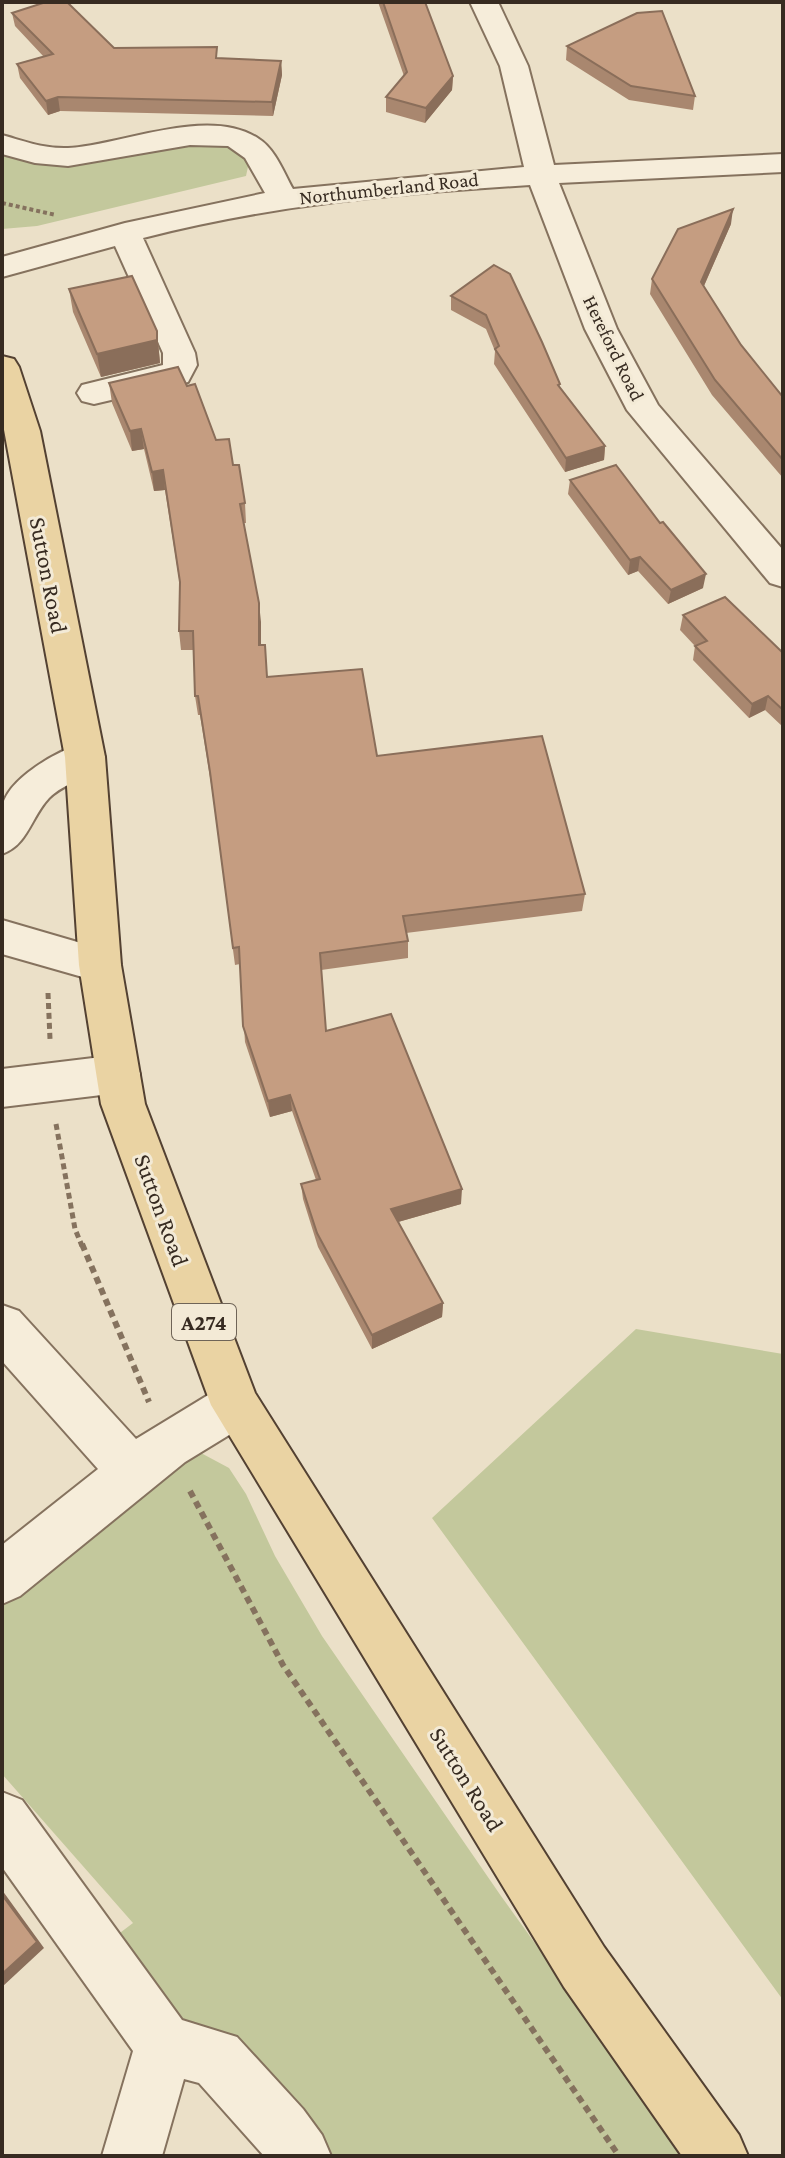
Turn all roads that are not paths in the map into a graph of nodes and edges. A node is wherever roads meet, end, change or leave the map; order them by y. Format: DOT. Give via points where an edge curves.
graph roads {
  1 [pos="484,2"];
  2 [pos="2,144"];
  3 [pos="783,163"];
  4 [pos="541,175"];
  5 [pos="284,199"];
  6 [pos="125,232"];
  7 [pos="2,267"];
  8 [pos="2,367"];
  9 [pos="94,393"];
  10 [pos="783,574"];
  11 [pos="85,757"];
  12 [pos="2,838"];
  13 [pos="2,937"];
  14 [pos="100,965"];
  15 [pos="118,1074"];
  16 [pos="2,1088"];
  17 [pos="2,1327"];
  18 [pos="235,1405"];
  19 [pos="151,1459"];
  20 [pos="2,1578"];
  21 [pos="2,1820"];
  22 [pos="164,2045"];
  23 [pos="132,2156"];
  24 [pos="301,2156"];
  25 [pos="718,2156"];
  1 -- 4 [label="street, Hereford Road" via="514,66"];
  2 -- 5 [label="street" via="39,156 70,157 186,136 229,137 250,145"];
  3 -- 4 [label="street, Northumberland Road"];
  4 -- 5 [label="street, Northumberland Road" via="449,179"];
  4 -- 10 [label="street, Hereford Road" via="601,329 644,410"];
  5 -- 6 [label="street, Northumberland Road"];
  6 -- 7 [label="street, Northumberland Road"];
  6 -- 9 [label="street" via="180,365 176,374"];
  8 -- 11 [label="main road, Sutton Road / A274" via="23,431"];
  11 -- 12 [label="street" via="36,786"];
  11 -- 14 [label="main road, Sutton Road / A274"];
  13 -- 14 [label="street"];
  14 -- 15 [label="main road, Sutton Road / A274"];
  15 -- 16 [label="street"];
  15 -- 18 [label="main road, Sutton Road / A274" via="123,1104"];
  17 -- 19 [label="street"];
  18 -- 19 [label="street"];
  18 -- 25 [label="main road, Sutton Road / A274" via="584,1967"];
  19 -- 20 [label="street"];
  21 -- 22 [label="street"];
  22 -- 23 [label="street"];
  22 -- 24 [label="street" via="216,2058"];
}
